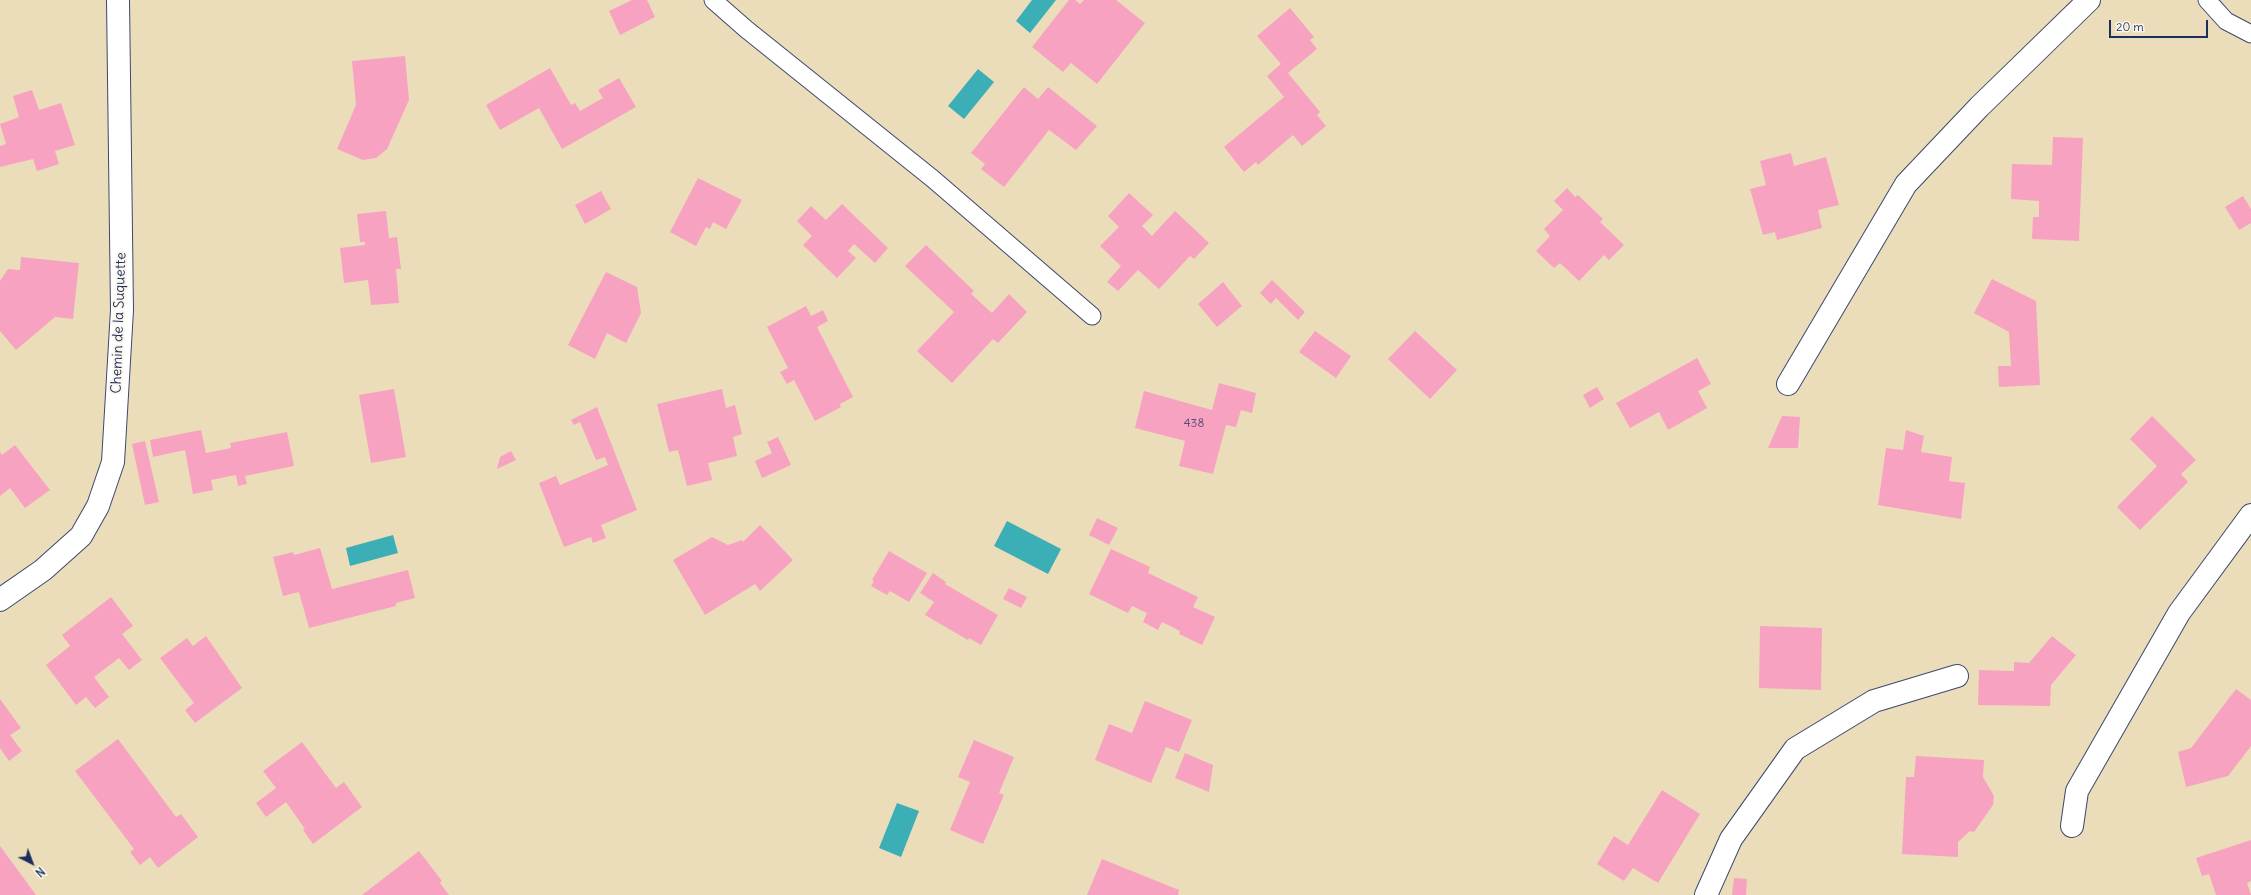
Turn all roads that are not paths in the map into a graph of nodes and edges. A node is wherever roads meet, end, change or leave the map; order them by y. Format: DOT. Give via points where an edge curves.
graph roads {
  1 [pos="118,0"];
  2 [pos="713,0"];
  3 [pos="2090,0"];
  4 [pos="2207,0"];
  5 [pos="2251,34"];
  6 [pos="1092,316"];
  7 [pos="1788,384"];
  8 [pos="2251,515"];
  9 [pos="0,600"];
  10 [pos="1957,676"];
  11 [pos="2072,826"];
  12 [pos="1706,895"];
  1 -- 9 [label="street, Chemin de la Suquette" via="122,310 112,462 98,506 81,536 43,570"];
  2 -- 6 [label="lane" via="933,180"];
  3 -- 7 [label="street" via="1980,107 1906,184"];
  4 -- 5 [label="lane" via="2226,21"];
  8 -- 11 [label="street" via="2179,613 2077,791"];
  10 -- 12 [label="street" via="1874,701 1795,749 1731,839"];
}
